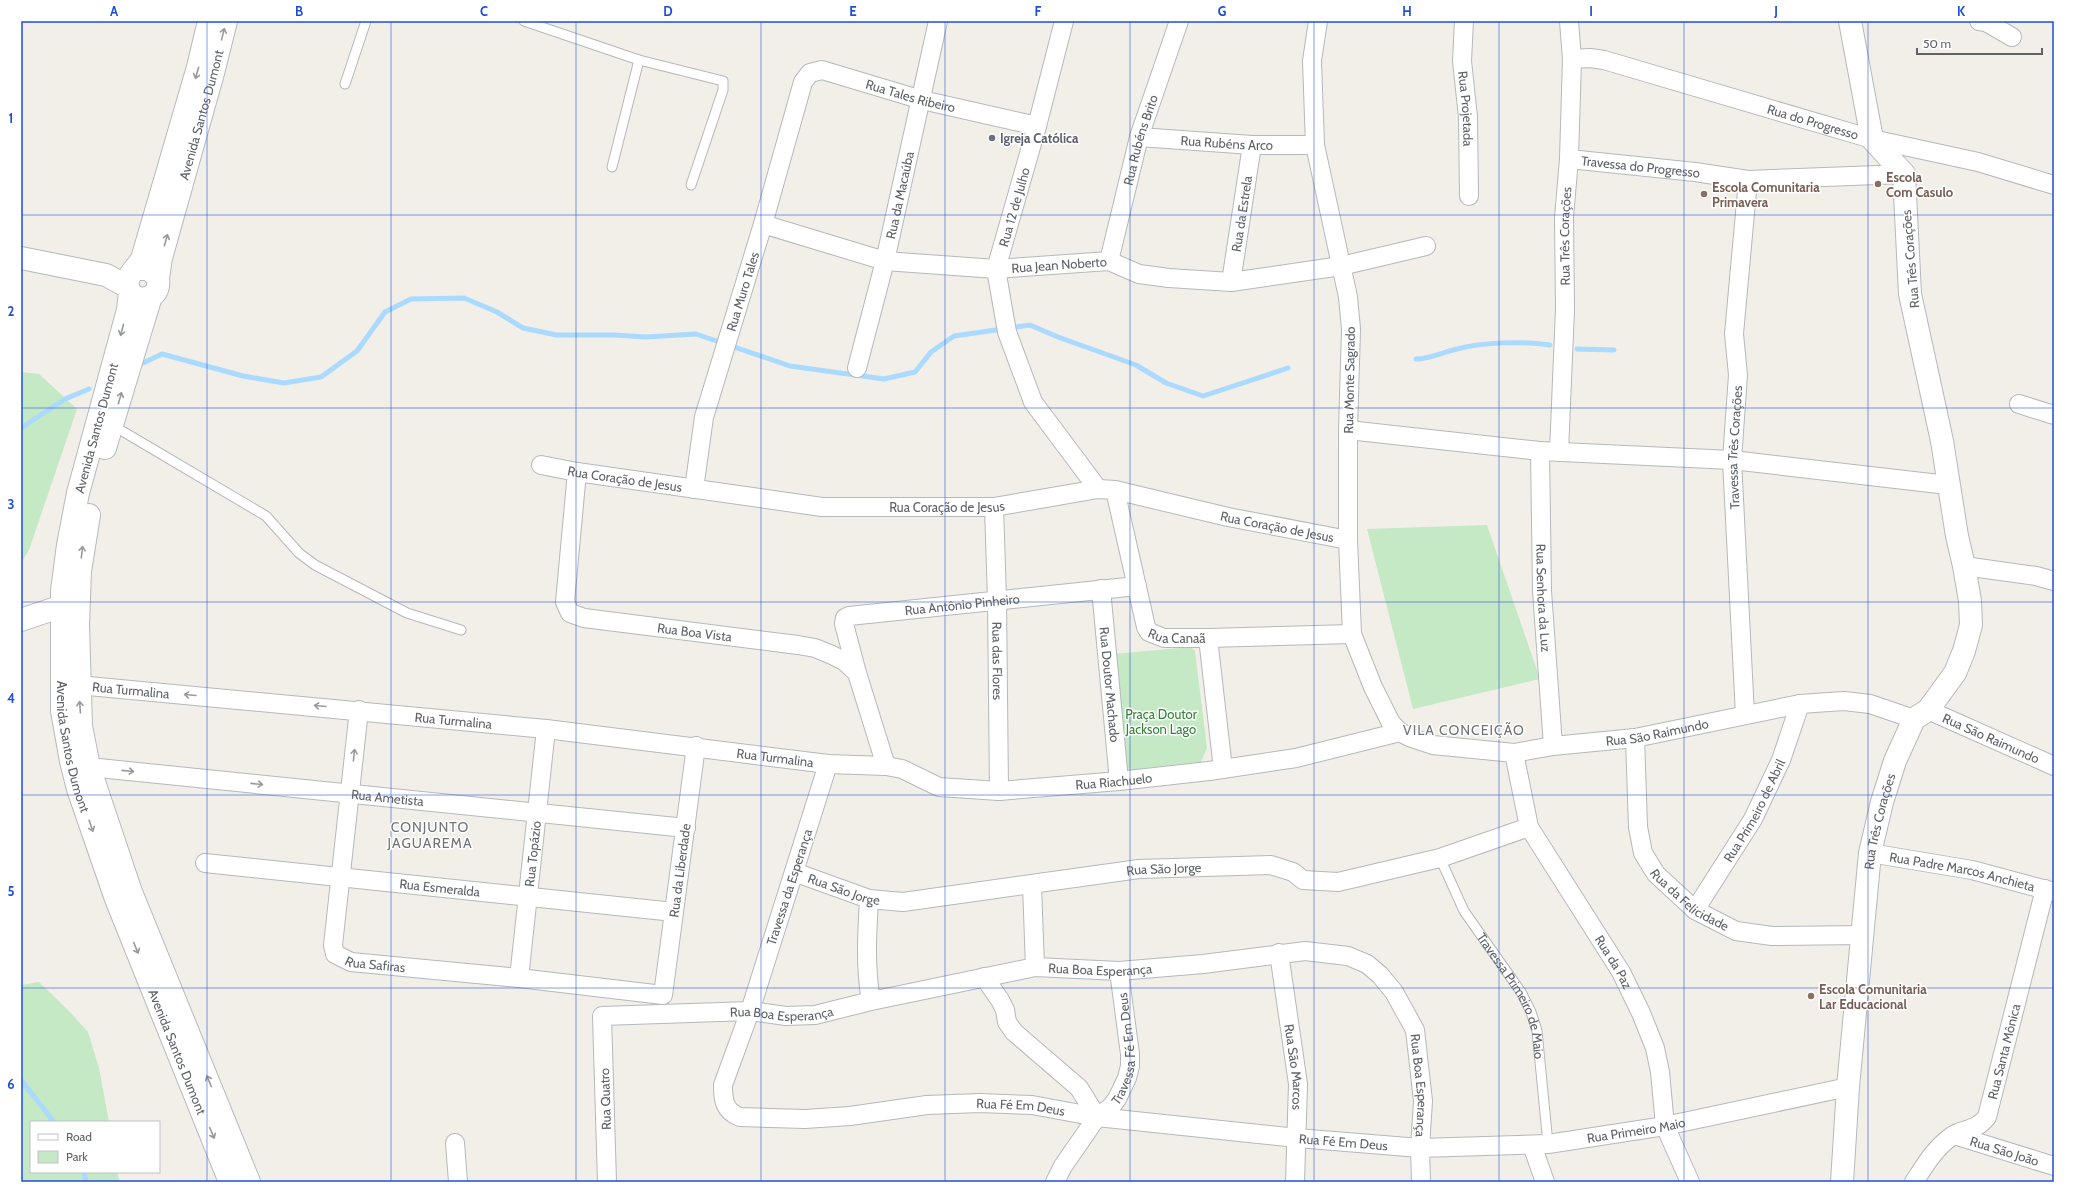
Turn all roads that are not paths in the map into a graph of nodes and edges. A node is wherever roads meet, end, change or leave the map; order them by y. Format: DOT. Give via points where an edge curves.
graph roads {
  1 [pos="209,21"];
  2 [pos="226,21"];
  3 [pos="366,21"];
  4 [pos="524,21"];
  5 [pos="938,21"];
  6 [pos="1064,21"];
  7 [pos="1179,21"];
  8 [pos="1318,21"];
  9 [pos="1464,21"];
  10 [pos="1569,21"];
  11 [pos="1850,21"];
  12 [pos="1979,21"];
  13 [pos="2012,37"];
  14 [pos="1572,59"];
  15 [pos="639,60"];
  16 [pos="345,84"];
  17 [pos="800,96"];
  18 [pos="922,100"];
  19 [pos="1037,126"];
  20 [pos="1139,137"];
  21 [pos="1872,139"];
  22 [pos="1252,145"];
  23 [pos="1315,145"];
  24 [pos="1569,159"];
  25 [pos="612,167"];
  26 [pos="1904,174"];
  27 [pos="1748,180"];
  28 [pos="690,184"];
  29 [pos="2054,185"];
  30 [pos="1469,196"];
  31 [pos="763,224"];
  32 [pos="1426,246"];
  33 [pos="21,258"];
  34 [pos="885,261"];
  35 [pos="1109,261"];
  36 [pos="1341,266"];
  37 [pos="996,269"];
  38 [pos="131,280"];
  39 [pos="1231,282"];
  40 [pos="155,287"];
  41 [pos="857,368"];
  42 [pos="2019,404"];
  43 [pos="2054,415"];
  44 [pos="112,425"];
  45 [pos="1348,430"];
  46 [pos="1540,451"];
  47 [pos="1560,452"];
  48 [pos="1732,460"];
  49 [pos="541,465"];
  50 [pos="577,472"];
  51 [pos="1948,485"];
  52 [pos="694,489"];
  53 [pos="1106,489"];
  54 [pos="994,507"];
  55 [pos="1348,540"];
  56 [pos="1964,566"];
  57 [pos="2054,581"];
  58 [pos="1137,586"];
  59 [pos="1101,589"];
  60 [pos="997,599"];
  61 [pos="62,606"];
  62 [pos="21,620"];
  63 [pos="461,630"];
  64 [pos="1352,634"];
  65 [pos="1208,638"];
  66 [pos="857,673"];
  67 [pos="78,685"];
  68 [pos="1800,704"];
  69 [pos="359,710"];
  70 [pos="62,711"];
  71 [pos="1921,714"];
  72 [pos="1745,715"];
  73 [pos="546,728"];
  74 [pos="1400,732"];
  75 [pos="1635,738"];
  76 [pos="696,746"];
  77 [pos="1552,746"];
  78 [pos="1514,753"];
  79 [pos="828,764"];
  80 [pos="886,766"];
  81 [pos="2054,766"];
  82 [pos="89,767"];
  83 [pos="1223,769"];
  84 [pos="1119,781"];
  85 [pos="999,791"];
  86 [pos="350,794"];
  87 [pos="537,813"];
  88 [pos="1529,827"];
  89 [pos="686,828"];
  90 [pos="1870,853"];
  91 [pos="1440,858"];
  92 [pos="205,863"];
  93 [pos="794,872"];
  94 [pos="340,877"];
  95 [pos="1032,885"];
  96 [pos="2050,891"];
  97 [pos="528,897"];
  98 [pos="868,899"];
  99 [pos="1695,910"];
  100 [pos="674,912"];
  101 [pos="1862,935"];
  102 [pos="1279,953"];
  103 [pos="1035,967"];
  104 [pos="1119,971"];
  105 [pos="984,977"];
  106 [pos="519,978"];
  107 [pos="663,995"];
  108 [pos="871,1001"];
  109 [pos="750,1011"];
  110 [pos="602,1016"];
  111 [pos="1848,1087"];
  112 [pos="1097,1116"];
  113 [pos="1665,1126"];
  114 [pos="1954,1135"];
  115 [pos="1297,1138"];
  116 [pos="455,1142"];
  117 [pos="1540,1145"];
  118 [pos="1420,1148"];
  119 [pos="2054,1166"];
  120 [pos="230,1182"];
  121 [pos="249,1182"];
  122 [pos="458,1182"];
  123 [pos="607,1182"];
  124 [pos="1055,1182"];
  125 [pos="1295,1182"];
  126 [pos="1421,1182"];
  127 [pos="1545,1182"];
  128 [pos="1690,1182"];
  129 [pos="1842,1182"];
  130 [pos="1914,1182"];
  1 -- 38 [label="main road, Avenida Santos Dumont, one-way" via="142,259"];
  40 -- 2 [label="main road, Avenida Santos Dumont, one-way"];
  3 -- 16 [label="lane"];
  4 -- 15 [label="lane"];
  5 -- 18 [label="street, Rua da Macaúba"];
  6 -- 19 [label="street, Rua 12 de Julho"];
  7 -- 20 [label="street, Rua Rubéns Brito"];
  8 -- 23 [label="street, Rua Monte Sagrado" via="1312,61"];
  9 -- 30 [label="street, Rua Projetada" via="1462,61 1468,117"];
  10 -- 14 [label="street, Rua Três Corações"];
  11 -- 21 [label="main road"];
  12 -- 13 [label="street" via="1986,22"];
  14 -- 21 [label="street, Rua do Progresso" via="1604,60"];
  14 -- 24 [label="street, Rua Três Corações"];
  15 -- 25 [label="lane"];
  15 -- 28 [label="lane" via="723,81 723,90"];
  17 -- 18 [label="street, Rua Tales Ribeiro" via="810,73 822,70"];
  17 -- 31 [label="street, Rua Muro Tales"];
  18 -- 19 [label="street, Rua Tales Ribeiro"];
  18 -- 34 [label="street, Rua da Macaúba"];
  19 -- 37 [label="street, Rua 12 de Julho"];
  20 -- 22 [label="street, Rua Rubéns Arco"];
  20 -- 35 [label="street, Rua Rubéns Brito"];
  21 -- 26 [label="main road"];
  21 -- 29 [label="street, Rua do Progresso" via="1978,162"];
  22 -- 23 [label="street, Rua Rubéns Arco"];
  22 -- 39 [label="street, Rua da Estrela"];
  23 -- 36 [label="street, Rua Monte Sagrado"];
  24 -- 27 [label="street, Travessa do Progresso"];
  24 -- 47 [label="street, Rua Três Corações" via="1564,217 1565,309"];
  26 -- 27 [label="street, Travessa do Progresso"];
  26 -- 51 [label="main road, Rua Três Corações" via="1910,294 1942,441"];
  27 -- 48 [label="street, Travessa Três Corações" via="1734,334 1738,375"];
  31 -- 34 [label="street, Rua Jean Noberto"];
  31 -- 52 [label="street, Rua Muro Tales" via="704,417"];
  32 -- 36 [label="street, Rua Jean Noberto"];
  33 -- 38 [label="main road"];
  34 -- 37 [label="street, Rua Jean Noberto"];
  34 -- 41 [label="street, Rua da Macaúba"];
  35 -- 37 [label="street, Rua Jean Noberto"];
  35 -- 39 [label="street, Rua Jean Noberto" via="1139,274"];
  36 -- 39 [label="street, Rua Jean Noberto"];
  36 -- 45 [label="street, Rua Monte Sagrado" via="1348,296 1351,329"];
  37 -- 53 [label="street, Rua 12 de Julho" via="1006,324 1033,402"];
  38 -- 40 [label="main road" via="149,269"];
  38 -- 61 [label="main road, Avenida Santos Dumont, one-way" via="128,310 78,493 67,552"];
  44 -- 40 [label="main road, Avenida Santos Dumont, one-way"];
  42 -- 43 [label="street"];
  44 -- 63 [label="lane" via="266,516 299,553 315,564 407,613"];
  67 -- 44 [label="main road, Avenida Santos Dumont, one-way" via="78,590 81,564 93,492"];
  45 -- 46 [label="street"];
  45 -- 55 [label="street, Rua Monte Sagrado"];
  46 -- 47 [label="street"];
  46 -- 77 [label="street, Rua Senhora da Luz" via="1542,590"];
  47 -- 48 [label="street"];
  48 -- 51 [label="street"];
  48 -- 72 [label="street, Travessa Três Corações"];
  49 -- 50 [label="street, Rua Coração de Jesus"];
  50 -- 52 [label="street, Rua Coração de Jesus"];
  50 -- 66 [label="street, Rua Boa Vista" via="565,602 570,613 584,618 815,648 844,661"];
  51 -- 56 [label="main road, Rua Três Corações"];
  52 -- 54 [label="street, Rua Coração de Jesus" via="822,507"];
  53 -- 54 [label="street, Rua Coração de Jesus"];
  53 -- 55 [label="street, Rua Coração de Jesus" via="1228,517"];
  53 -- 58 [label="street, Rua Canaã"];
  54 -- 60 [label="street, Rua das Flores"];
  55 -- 64 [label="street, Rua Monte Sagrado"];
  56 -- 57 [label="street" via="2028,574"];
  56 -- 71 [label="main road, Rua Três Corações" via="1971,625 1964,651 1955,673"];
  58 -- 59 [label="street, Rua Antônio Pinheiro"];
  58 -- 65 [label="street, Rua Canaã" via="1146,627 1150,632 1164,638"];
  59 -- 60 [label="street, Rua Antônio Pinheiro"];
  59 -- 84 [label="street, Rua Doutor Machado"];
  60 -- 66 [label="street, Rua Antônio Pinheiro" via="845,618 844,624"];
  60 -- 85 [label="street, Rua das Flores"];
  61 -- 62 [label="main road"];
  61 -- 67 [label="main road" via="68,607 71,612 72,659"];
  61 -- 70 [label="main road, Avenida Santos Dumont"];
  64 -- 65 [label="street, Rua Canaã"];
  64 -- 74 [label="street, Rua Monte Sagrado" via="1384,712"];
  65 -- 83 [label="street"];
  66 -- 80 [label="street"];
  69 -- 67 [label="street, Rua Turmalina, one-way"];
  82 -- 67 [label="main road, Avenida Santos Dumont, one-way" via="81,726"];
  68 -- 71 [label="street, Rua São Raimundo" via="1844,701"];
  68 -- 72 [label="street, Rua São Raimundo"];
  68 -- 99 [label="street, Rua Primeiro de Abril" via="1781,760 1753,819"];
  69 -- 73 [label="street, Rua Turmalina"];
  86 -- 69 [label="street, Rua Safiras, one-way"];
  70 -- 82 [label="main road" via="74,736 80,760"];
  70 -- 120 [label="main road, Avenida Santos Dumont, one-way" via="78,789 116,899"];
  71 -- 81 [label="street, Rua São Raimundo"];
  71 -- 90 [label="main road, Rua Três Corações" via="1895,761"];
  72 -- 75 [label="street, Rua São Raimundo"];
  73 -- 76 [label="street, Rua Turmalina"];
  73 -- 87 [label="street, Rua Topázio"];
  74 -- 78 [label="street, Rua São Raimundo" via="1433,745"];
  74 -- 83 [label="street, Rua Riachuelo" via="1296,758"];
  75 -- 77 [label="street, Rua São Raimundo"];
  75 -- 99 [label="street, Rua da Felicidade" via="1638,827 1644,853 1656,874"];
  76 -- 79 [label="street, Rua Turmalina"];
  76 -- 89 [label="street, Rua da Liberdade"];
  77 -- 78 [label="street, Rua São Raimundo"];
  78 -- 88 [label="street, Rua da Paz"];
  79 -- 80 [label="street, Rua Riachuelo"];
  79 -- 93 [label="street, Travessa da Esperança"];
  80 -- 85 [label="street, Rua Riachuelo" via="902,769 939,787"];
  82 -- 86 [label="street, Rua Ametista, one-way"];
  121 -- 82 [label="main road, Avenida Santos Dumont, one-way" via="131,892"];
  83 -- 84 [label="street, Rua Riachuelo"];
  84 -- 85 [label="street, Rua Riachuelo"];
  86 -- 87 [label="street, Rua Ametista"];
  86 -- 94 [label="street, Rua Safiras"];
  87 -- 89 [label="street, Rua Ametista"];
  87 -- 97 [label="street, Rua Topázio"];
  88 -- 91 [label="street, Rua São Jorge"];
  88 -- 113 [label="street, Rua da Paz" via="1621,972 1641,1013 1655,1048"];
  89 -- 100 [label="street, Rua da Liberdade"];
  90 -- 96 [label="street, Rua Padre Marcos Anchieta" via="1972,870"];
  90 -- 101 [label="main road, Rua Três Corações"];
  91 -- 95 [label="street, Rua São Jorge" via="1338,882 1303,880 1293,872 1271,865 1139,869"];
  91 -- 117 [label="lane, Travessa Primeiro de Maio" via="1464,911 1521,992 1537,1031"];
  92 -- 94 [label="street, Rua Esmeralda"];
  93 -- 98 [label="street, Rua São Jorge"];
  93 -- 109 [label="street, Travessa da Esperança"];
  94 -- 97 [label="street, Rua Esmeralda"];
  94 -- 106 [label="street, Rua Safiras" via="332,945 335,954 341,959"];
  95 -- 98 [label="street, Rua São Jorge" via="903,902"];
  95 -- 103 [label="street"];
  96 -- 114 [label="street, Rua Santa Mônica" via="1987,1117 1981,1125"];
  97 -- 100 [label="street, Rua Esmeralda"];
  97 -- 106 [label="street, Rua Topázio"];
  98 -- 108 [label="street" via="866,950"];
  99 -- 101 [label="street, Rua da Felicidade" via="1736,931 1772,936"];
  100 -- 107 [label="street, Rua da Liberdade"];
  101 -- 111 [label="main road, Rua Três Corações"];
  102 -- 104 [label="street, Rua Boa Esperança" via="1203,964"];
  102 -- 115 [label="street, Rua São Marcos" via="1298,1084"];
  102 -- 118 [label="street, Rua Boa Esperança" via="1305,951 1348,956 1367,964 1394,992 1414,1030 1424,1101"];
  103 -- 104 [label="street, Rua Boa Esperança"];
  103 -- 105 [label="street, Rua Boa Esperança"];
  104 -- 112 [label="street, Travessa Fé Em Deus" via="1130,1066 1117,1099 1110,1108"];
  105 -- 108 [label="street, Rua Boa Esperança"];
  105 -- 112 [label="street" via="1000,1000 1005,1010 1006,1022 1010,1027 1074,1083"];
  106 -- 107 [label="street, Rua Safiras"];
  108 -- 109 [label="street, Rua Boa Esperança" via="815,1015 786,1016"];
  109 -- 110 [label="street, Rua Boa Esperança"];
  109 -- 112 [label="street, Rua Fé Em Deus" via="723,1085 726,1108 740,1117 805,1119 850,1116 927,1105 980,1103 1032,1105"];
  110 -- 123 [label="street, Rua Quatro"];
  111 -- 113 [label="street, Rua Primeiro Maio"];
  111 -- 129 [label="main road, Rua Três Corações"];
  112 -- 115 [label="street, Rua Fé Em Deus"];
  112 -- 124 [label="street, Travessa Fé Em Deus"];
  113 -- 117 [label="street, Rua Primeiro Maio"];
  113 -- 128 [label="street, Rua da Paz"];
  114 -- 119 [label="street, Rua São João"];
  114 -- 130 [label="street, Rua Santa Mônica" via="1929,1159"];
  115 -- 118 [label="street, Rua Fé Em Deus"];
  115 -- 125 [label="street, Rua São Marcos"];
  116 -- 122 [label="street"];
  117 -- 118 [label="street, Rua Primeiro Maio"];
  117 -- 127 [label="street, Travessa Primeiro de Maio"];
  118 -- 126 [label="street, Rua Boa Esperança"];
}
